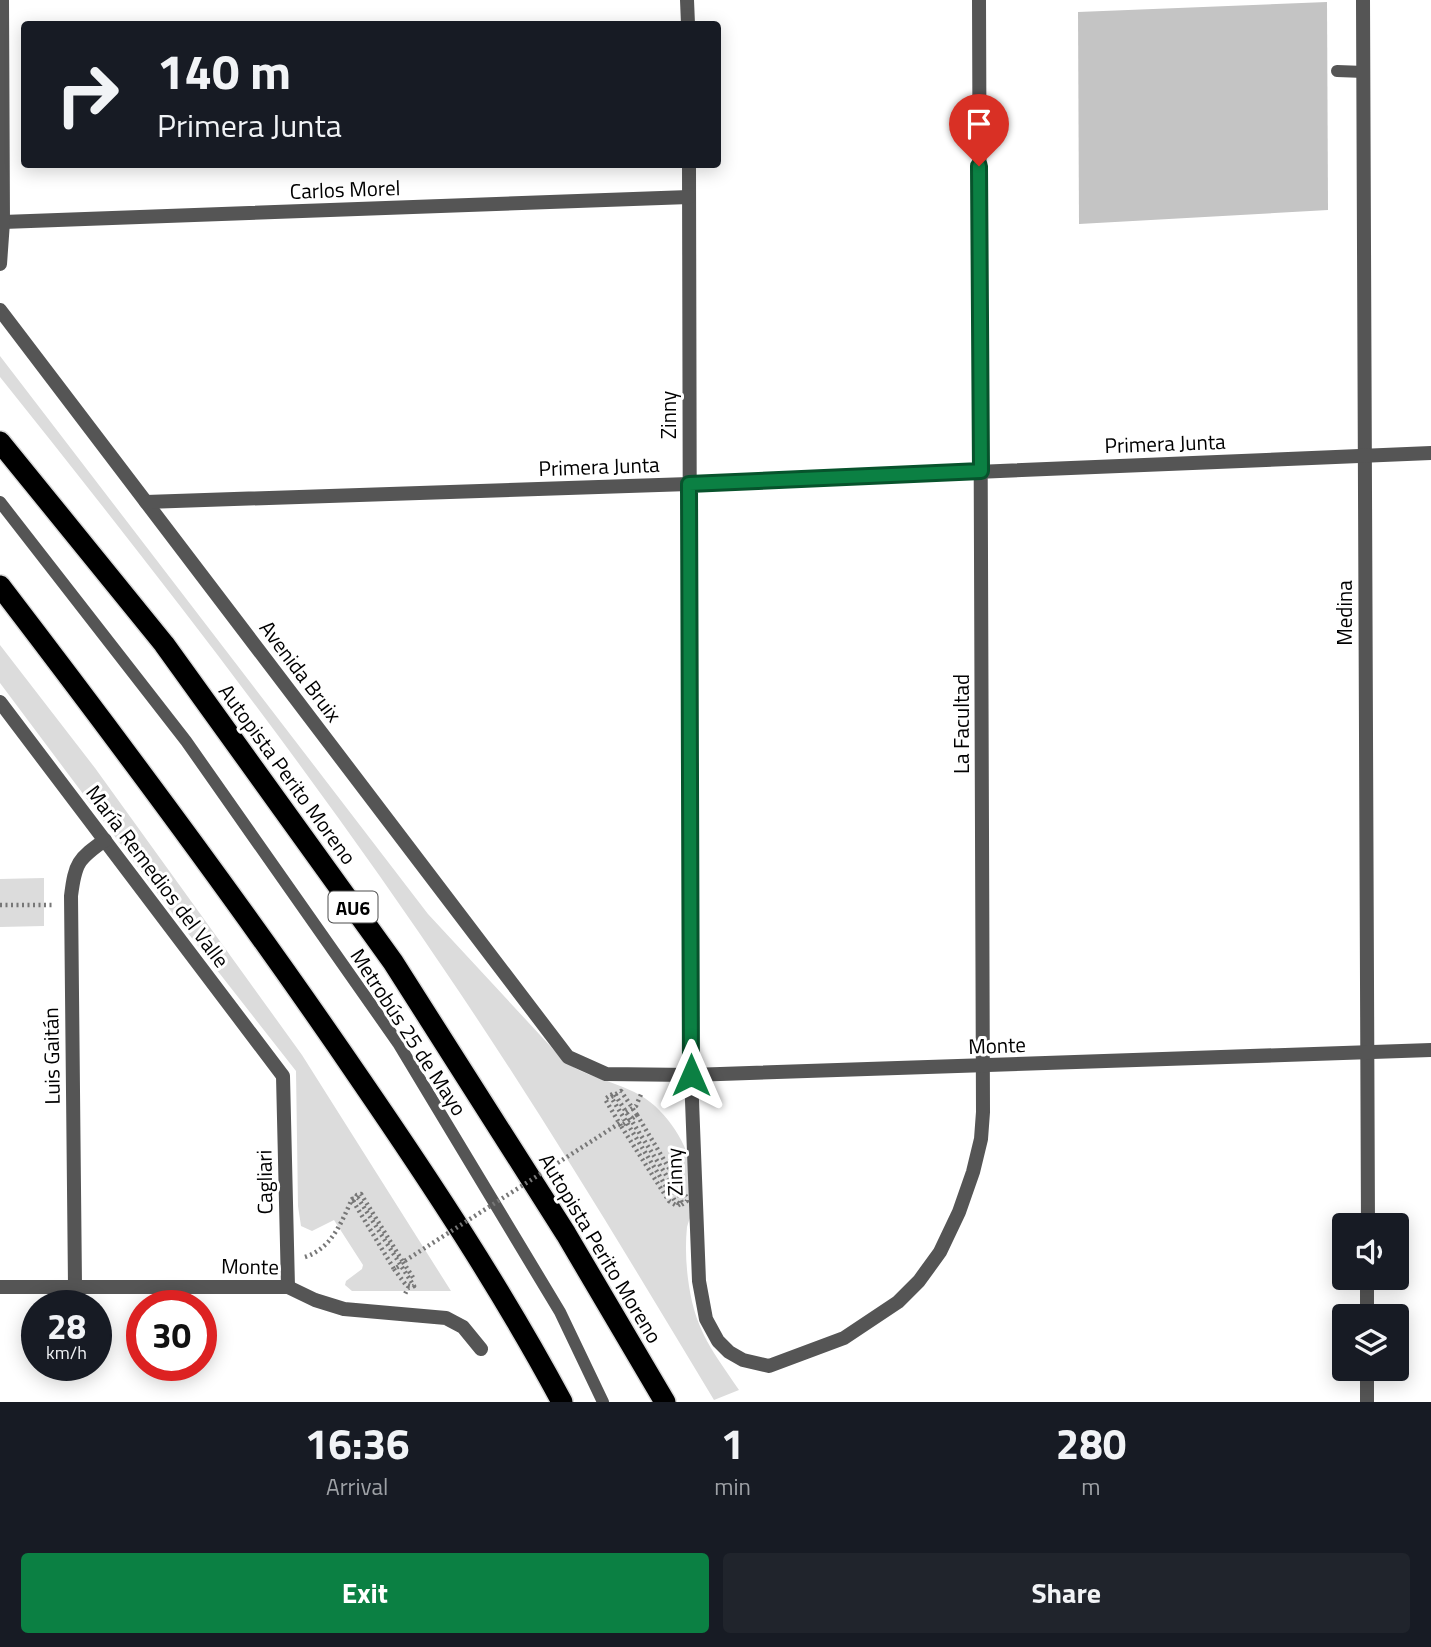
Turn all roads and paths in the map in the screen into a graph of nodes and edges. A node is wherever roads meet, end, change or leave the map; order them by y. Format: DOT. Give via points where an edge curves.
graph roads {
  1 [pos="2,0"];
  2 [pos="687,0"];
  3 [pos="979,0"];
  4 [pos="1363,0"];
  5 [pos="688,21"];
  6 [pos="1337,71"];
  7 [pos="1364,72"];
  8 [pos="689,168"];
  9 [pos="689,197"];
  10 [pos="3,222"];
  11 [pos="0,264"];
  12 [pos="0,310"];
  13 [pos="0,442"];
  14 [pos="1431,453"];
  15 [pos="1363,456"];
  16 [pos="981,471"];
  17 [pos="689,484"];
  18 [pos="0,502"];
  19 [pos="146,502"];
  20 [pos="0,586"];
  21 [pos="0,702"];
  22 [pos="105,840"];
  23 [pos="0,905"];
  24 [pos="70,905"];
  25 [pos="1431,1050"];
  26 [pos="1368,1054"];
  27 [pos="568,1057"];
  28 [pos="983,1067"];
  29 [pos="691,1075"];
  30 [pos="282,1076"];
  31 [pos="637,1115"];
  32 [pos="623,1123"];
  33 [pos="1367,1213"];
  34 [pos="287,1256"];
  35 [pos="402,1264"];
  36 [pos="394,1269"];
  37 [pos="75,1286"];
  38 [pos="0,1287"];
  39 [pos="288,1287"];
  40 [pos="701,1296"];
  41 [pos="395,1313"];
  42 [pos="481,1349"];
  43 [pos="1367,1381"];
  44 [pos="562,1402"];
  45 [pos="603,1402"];
  46 [pos="665,1402"];
  47 [pos="1367,1402"];
  1 -- 10 [label="street"];
  2 -- 5 [label="street"];
  3 -- 16 [label="street, La Facultad"];
  4 -- 7 [label="street, Medina"];
  6 -- 7 [label="lane"];
  7 -- 15 [label="street, Medina"];
  8 -- 9 [label="street, Zinny"];
  9 -- 10 [label="street, Carlos Morel"];
  9 -- 17 [label="street, Zinny"];
  10 -- 11 [label="street"];
  12 -- 19 [label="street, Avenida Bruix"];
  13 -- 46 [label="highway, Autopista Perito Moreno / AU6" via="164,644 393,962 566,1234"];
  14 -- 15 [label="street, Primera Junta"];
  15 -- 16 [label="street, Primera Junta"];
  15 -- 26 [label="street, Medina"];
  16 -- 17 [label="street, Primera Junta"];
  16 -- 28 [label="street, La Facultad"];
  17 -- 19 [label="street, Primera Junta"];
  17 -- 29 [label="street, Zinny"];
  18 -- 45 [label="lane, Metrobús 25 de Mayo" via="186,741 398,1043 560,1312"];
  19 -- 27 [label="street, Avenida Bruix"];
  20 -- 44 [label="highway" via="141,770 312,1008 521,1325"];
  21 -- 22 [label="street, María Remedios del Valle"];
  22 -- 24 [label="street, Luis Gaitán" via="82,856 73,875"];
  22 -- 30 [label="street, María Remedios del Valle"];
  23 -- 24 [label="path"];
  24 -- 37 [label="street, Luis Gaitán"];
  25 -- 26 [label="street, Monte"];
  26 -- 28 [label="street, Monte"];
  26 -- 33 [label="street, Medina"];
  27 -- 29 [label="street, Monte" via="606,1074"];
  28 -- 29 [label="street, Monte"];
  28 -- 40 [label="street, La Facultad" via="981,1139 959,1212 940,1252 898,1302 844,1338 769,1366 743,1360 718,1341"];
  29 -- 40 [label="street, Zinny"];
  30 -- 34 [label="street, Cagliari"];
  31 -- 32 [label="path, bridge"];
  31 -- 32 [label="path, bridge" via="621,1091 611,1097"];
  31 -- 32 [label="path, bridge" via="686,1195 685,1203 675,1200"];
  32 -- 32 [label="path, bridge" via="605,1099 614,1093 682,1203 677,1206 669,1201"];
  32 -- 35 [label="path, bridge"];
  34 -- 35 [label="path" via="307,1256 326,1246 352,1199 357,1198"];
  34 -- 39 [label="street, Cagliari"];
  35 -- 36 [label="path"];
  35 -- 36 [label="path" via="414,1284 408,1287"];
  35 -- 36 [label="path, bridge" via="357,1195 353,1201"];
  35 -- 41 [label="path" via="414,1286 408,1288"];
  37 -- 38 [label="street, Monte"];
  37 -- 39 [label="street, Monte"];
  39 -- 41 [label="street, Monte" via="344,1309"];
  41 -- 42 [label="street, Monte" via="451,1320 463,1326"];
  43 -- 47 [label="street"];
}
